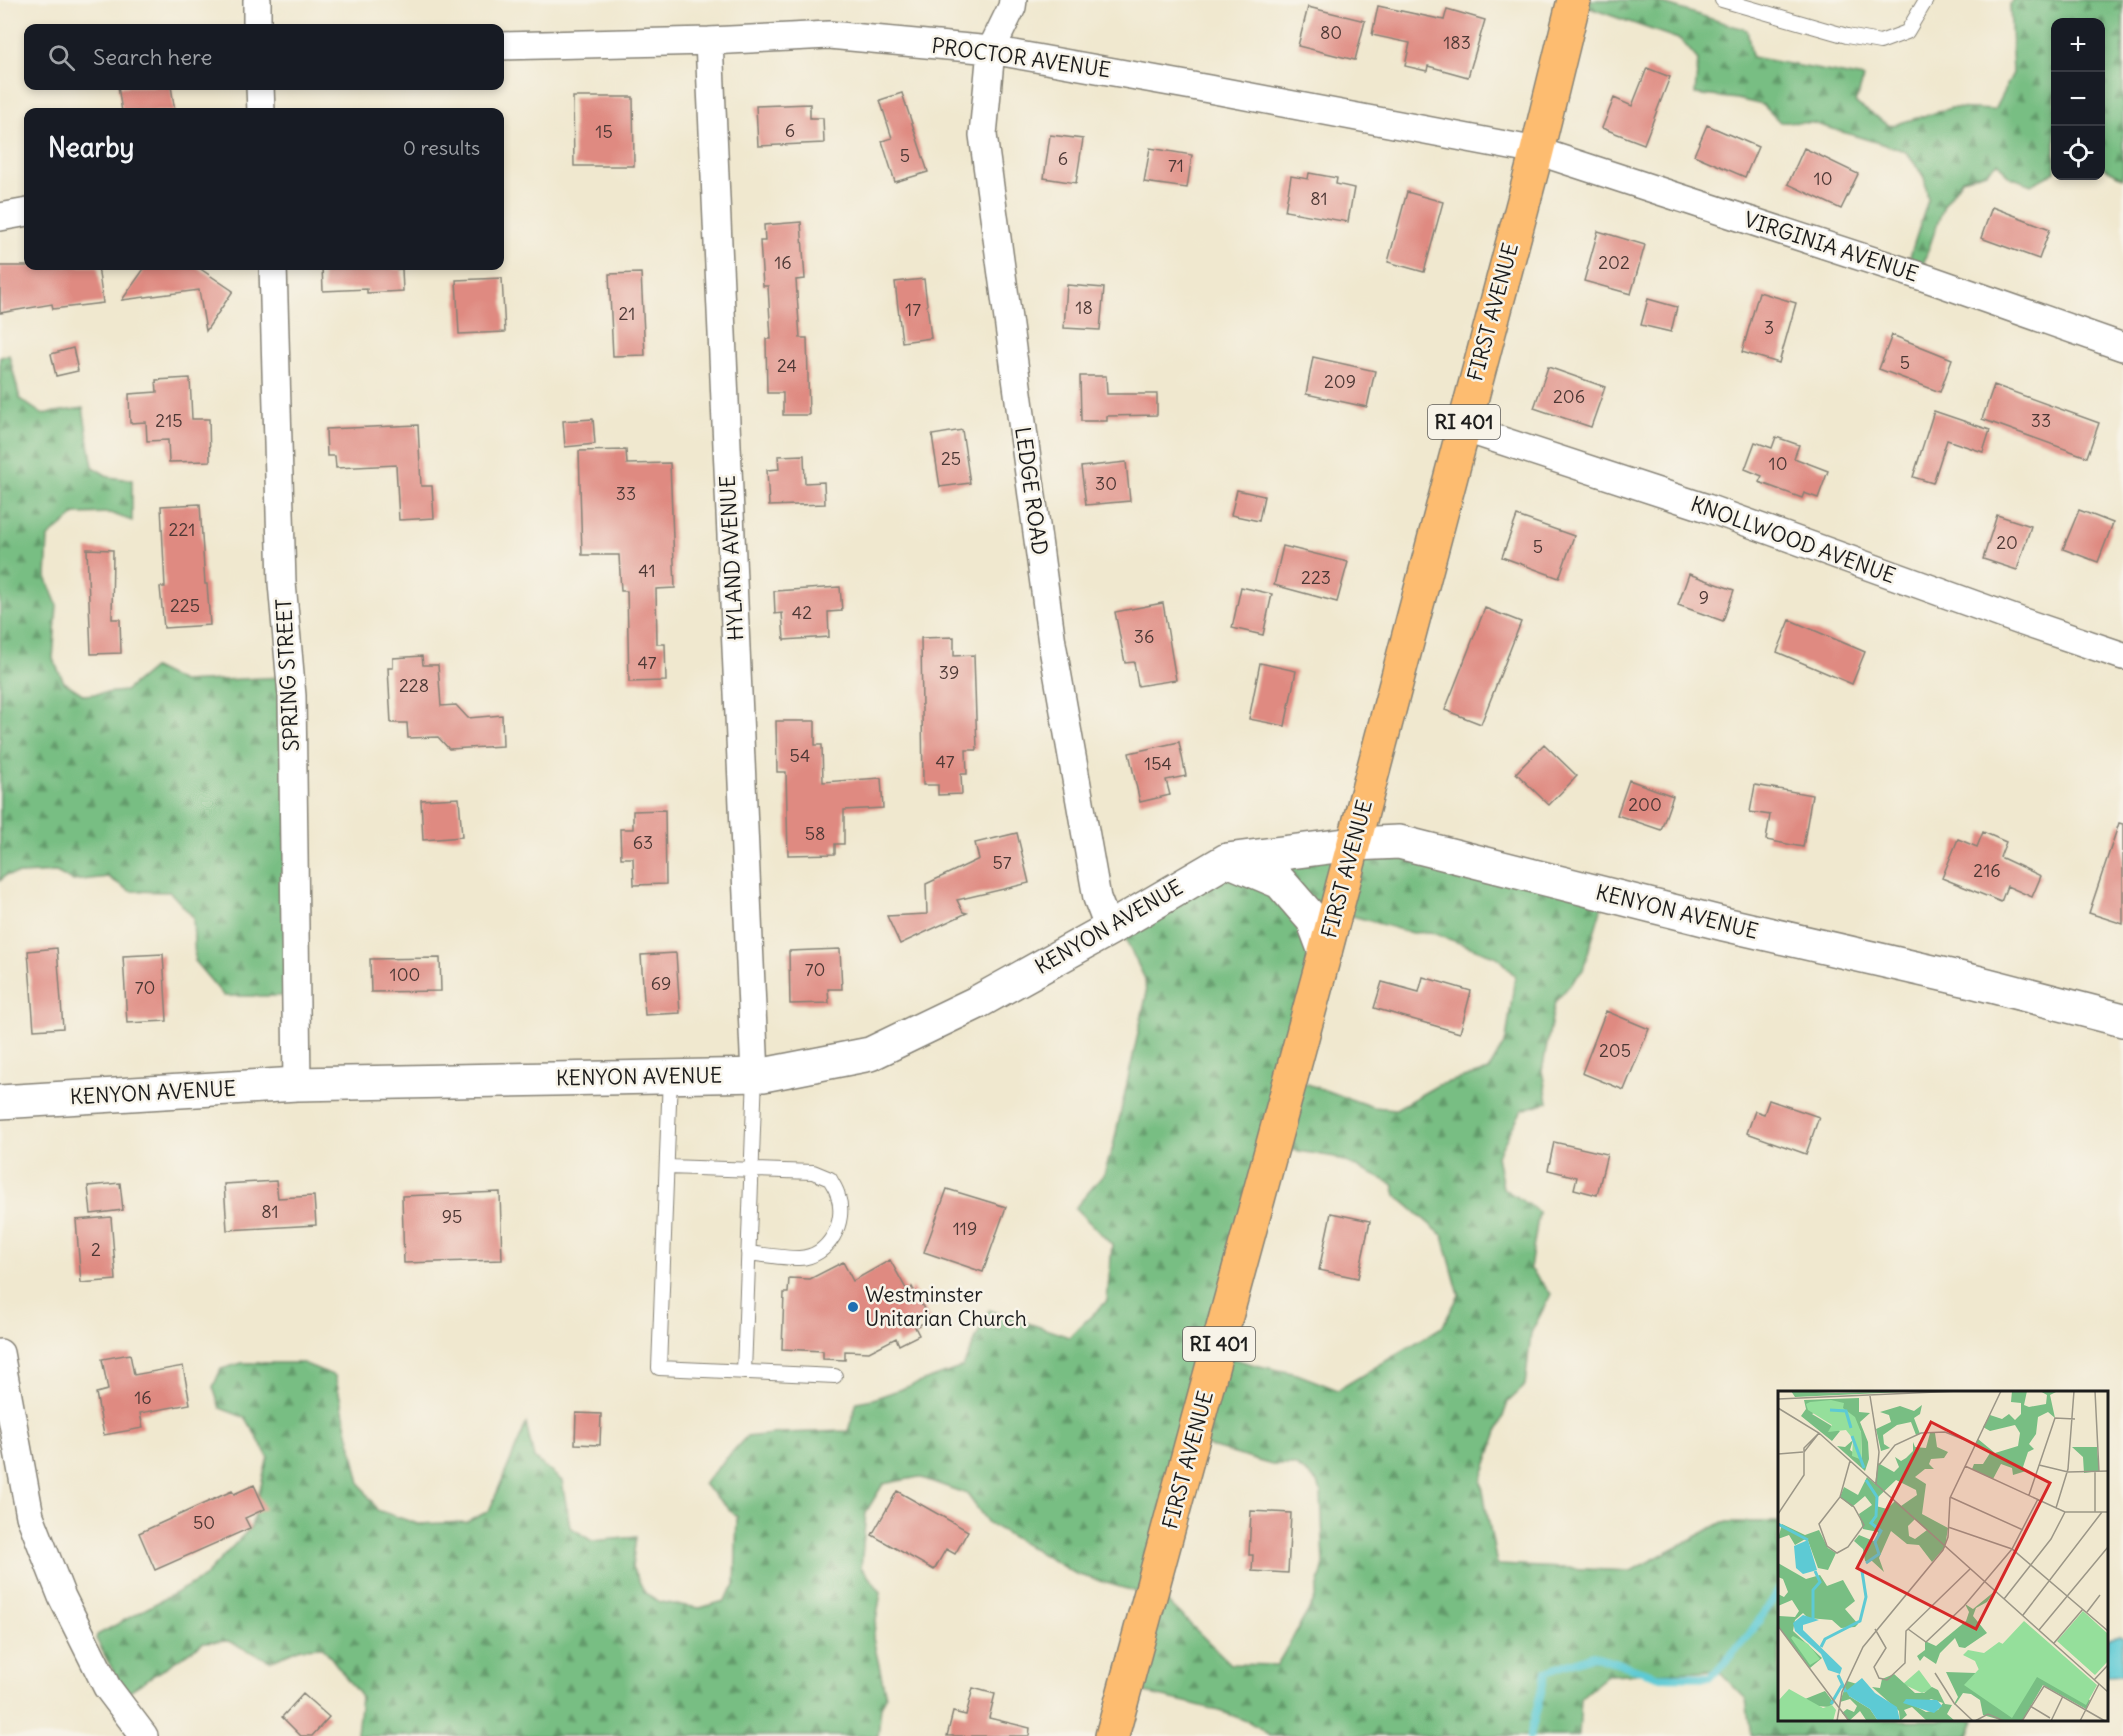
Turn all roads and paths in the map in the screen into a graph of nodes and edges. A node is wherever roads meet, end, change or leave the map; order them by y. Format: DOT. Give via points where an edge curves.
graph roads {
  1 [pos="257,0"];
  2 [pos="1013,0"];
  3 [pos="1574,0"];
  4 [pos="1722,0"];
  5 [pos="1926,0"];
  6 [pos="257,24"];
  7 [pos="709,41"];
  8 [pos="504,46"];
  9 [pos="991,50"];
  10 [pos="260,90"];
  11 [pos="261,108"];
  12 [pos="1537,152"];
  13 [pos="24,213"];
  14 [pos="0,217"];
  15 [pos="273,270"];
  16 [pos="2123,347"];
  17 [pos="1462,428"];
  18 [pos="2123,656"];
  19 [pos="1353,844"];
  20 [pos="1227,860"];
  21 [pos="1109,929"];
  22 [pos="1325,952"];
  23 [pos="2123,1020"];
  24 [pos="755,1075"];
  25 [pos="670,1076"];
  26 [pos="297,1084"];
  27 [pos="0,1102"];
  28 [pos="667,1167"];
  29 [pos="751,1171"];
  30 [pos="748,1253"];
  31 [pos="0,1353"];
  32 [pos="744,1372"];
  33 [pos="835,1376"];
  34 [pos="144,1736"];
  35 [pos="1112,1736"];
  1 -- 6 [label="street"];
  2 -- 9 [label="street"];
  3 -- 12 [label="main road, FIRST AVENUE / RI 401"];
  4 -- 5 [label="lane" via="1880,42 1907,32"];
  7 -- 8 [label="street, PROCTOR AVENUE"];
  7 -- 9 [label="street, PROCTOR AVENUE" via="829,35"];
  7 -- 24 [label="street, HYLAND AVENUE"];
  9 -- 12 [label="street, PROCTOR AVENUE"];
  9 -- 21 [label="street, LEDGE ROAD" via="983,135 1021,425 1052,643 1097,898"];
  10 -- 11 [label="street"];
  12 -- 16 [label="street, VIRGINIA AVENUE" via="1929,279"];
  12 -- 17 [label="main road, FIRST AVENUE / RI 401"];
  13 -- 14 [label="street"];
  15 -- 26 [label="street, SPRING STREET" via="282,583 292,696"];
  17 -- 18 [label="street, KNOLLWOOD AVENUE" via="1707,508"];
  17 -- 19 [label="main road, FIRST AVENUE / RI 401"];
  19 -- 20 [label="street, KENYON AVENUE"];
  19 -- 22 [label="main road, FIRST AVENUE / RI 401"];
  19 -- 23 [label="street, KENYON AVENUE" via="1399,842"];
  20 -- 21 [label="street, KENYON AVENUE"];
  20 -- 22 [label="street" via="1280,882 1313,920"];
  21 -- 24 [label="street, KENYON AVENUE" via="976,1003 870,1054"];
  22 -- 35 [label="main road, FIRST AVENUE / RI 401"];
  24 -- 25 [label="street, KENYON AVENUE"];
  24 -- 29 [label="lane"];
  25 -- 26 [label="street, KENYON AVENUE"];
  25 -- 28 [label="lane"];
  26 -- 27 [label="street, KENYON AVENUE"];
  28 -- 29 [label="lane"];
  28 -- 32 [label="lane" via="659,1368"];
  29 -- 30 [label="lane"];
  29 -- 30 [label="lane" via="813,1172 830,1179 839,1198 839,1223 829,1245 812,1255 801,1258"];
  30 -- 32 [label="lane"];
  31 -- 34 [label="street" via="30,1516 62,1597 107,1687"];
  32 -- 33 [label="lane"];
}
